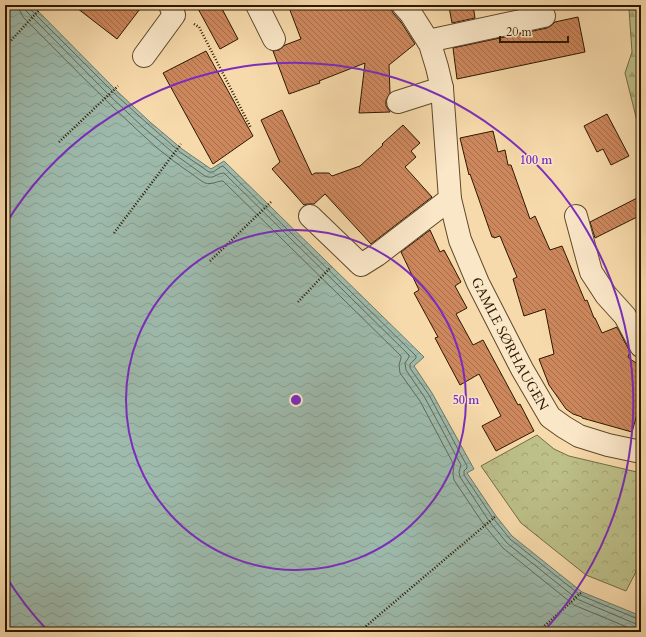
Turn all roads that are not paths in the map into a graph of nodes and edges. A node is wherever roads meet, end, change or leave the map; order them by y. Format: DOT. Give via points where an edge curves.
graph roads {
  1 [pos="257,5"];
  2 [pos="403,5"];
  3 [pos="172,10"];
  4 [pos="544,16"];
  5 [pos="274,39"];
  6 [pos="428,41"];
  7 [pos="144,56"];
  8 [pos="439,78"];
  9 [pos="398,102"];
  10 [pos="450,199"];
  11 [pos="310,216"];
  12 [pos="576,216"];
  13 [pos="640,342"];
  14 [pos="641,452"];
  1 -- 5 [label="street"];
  2 -- 6 [label="street, GAMLE SØRHAUGEN"];
  3 -- 7 [label="street"];
  4 -- 6 [label="street"];
  6 -- 8 [label="street, GAMLE SØRHAUGEN"];
  8 -- 9 [label="street"];
  8 -- 10 [label="street, GAMLE SØRHAUGEN"];
  10 -- 11 [label="street" via="361,266"];
  10 -- 14 [label="street, GAMLE SØRHAUGEN" via="460,240 478,282 522,369 550,416 579,436"];
  12 -- 13 [label="street" via="591,272 606,295 625,316"];
}
